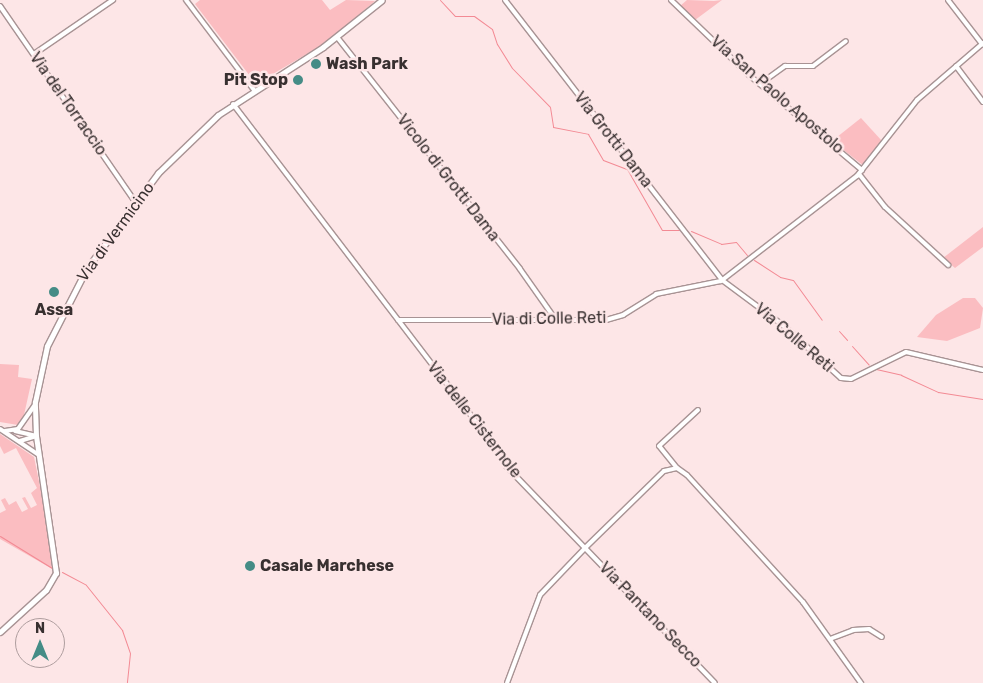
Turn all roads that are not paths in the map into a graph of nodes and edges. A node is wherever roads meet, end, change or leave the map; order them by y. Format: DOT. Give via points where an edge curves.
graph roads {
  1 [pos="113,0"];
  2 [pos="186,0"];
  3 [pos="380,0"];
  4 [pos="505,0"];
  5 [pos="671,0"];
  6 [pos="948,0"];
  7 [pos="0,6"];
  8 [pos="337,37"];
  9 [pos="846,41"];
  10 [pos="982,43"];
  11 [pos="34,54"];
  12 [pos="956,66"];
  13 [pos="760,84"];
  14 [pos="254,90"];
  15 [pos="983,102"];
  16 [pos="233,104"];
  17 [pos="860,172"];
  18 [pos="136,203"];
  19 [pos="948,265"];
  20 [pos="722,280"];
  21 [pos="398,320"];
  22 [pos="556,320"];
  23 [pos="983,370"];
  24 [pos="35,404"];
  25 [pos="698,410"];
  26 [pos="2,430"];
  27 [pos="12,431"];
  28 [pos="36,436"];
  29 [pos="20,441"];
  30 [pos="39,455"];
  31 [pos="677,468"];
  32 [pos="585,548"];
  33 [pos="0,632"];
  34 [pos="882,638"];
  35 [pos="830,639"];
  36 [pos="507,683"];
  37 [pos="715,683"];
  38 [pos="861,683"];
  1 -- 11 [label="street"];
  2 -- 14 [label="street"];
  3 -- 8 [label="main road, Via di Vermicino"];
  4 -- 20 [label="street, Via Grotti Dama"];
  5 -- 13 [label="street, Via San Paolo Apostolo"];
  6 -- 10 [label="street"];
  7 -- 11 [label="street, Via del Torraccio"];
  8 -- 14 [label="main road, Via di Vermicino"];
  8 -- 22 [label="street, Vicolo di Grotti Dama" via="520,269"];
  9 -- 13 [label="street" via="812,66 785,66"];
  10 -- 12 [label="street"];
  11 -- 18 [label="street, Via del Torraccio"];
  12 -- 15 [label="street"];
  12 -- 17 [label="street" via="916,101"];
  13 -- 17 [label="street, Via San Paolo Apostolo"];
  14 -- 16 [label="main road, Via di Vermicino"];
  16 -- 18 [label="main road, Via di Vermicino" via="164,166"];
  16 -- 21 [label="street, Via delle Cisternole"];
  17 -- 19 [label="street, Via San Paolo Apostolo" via="886,207"];
  17 -- 20 [label="street"];
  18 -- 24 [label="main road, Via di Vermicino" via="96,254 62,312 43,358"];
  20 -- 22 [label="street, Via di Colle Reti" via="656,294 613,318"];
  20 -- 23 [label="street, Via Colle Reti" via="781,323 842,379 851,379 906,352"];
  21 -- 22 [label="street, Via di Colle Reti"];
  21 -- 32 [label="street, Via delle Cisternole" via="498,450 506,466"];
  24 -- 27 [label="street" via="23,424"];
  24 -- 28 [label="main road, Via di Vermicino"];
  25 -- 31 [label="street" via="658,446"];
  26 -- 27 [label="street"];
  26 -- 29 [label="street"];
  27 -- 28 [label="street"];
  28 -- 29 [label="street"];
  28 -- 30 [label="main road, Via di Vermicino"];
  29 -- 30 [label="street"];
  30 -- 33 [label="main road, Via di Vermicino" via="56,573 46,590"];
  31 -- 32 [label="street" via="664,471"];
  31 -- 35 [label="street" via="688,475 803,602"];
  32 -- 36 [label="street" via="540,595"];
  32 -- 37 [label="street, Via Pantano Secco"];
  34 -- 35 [label="street" via="869,629 853,630"];
  35 -- 38 [label="street"];
}
